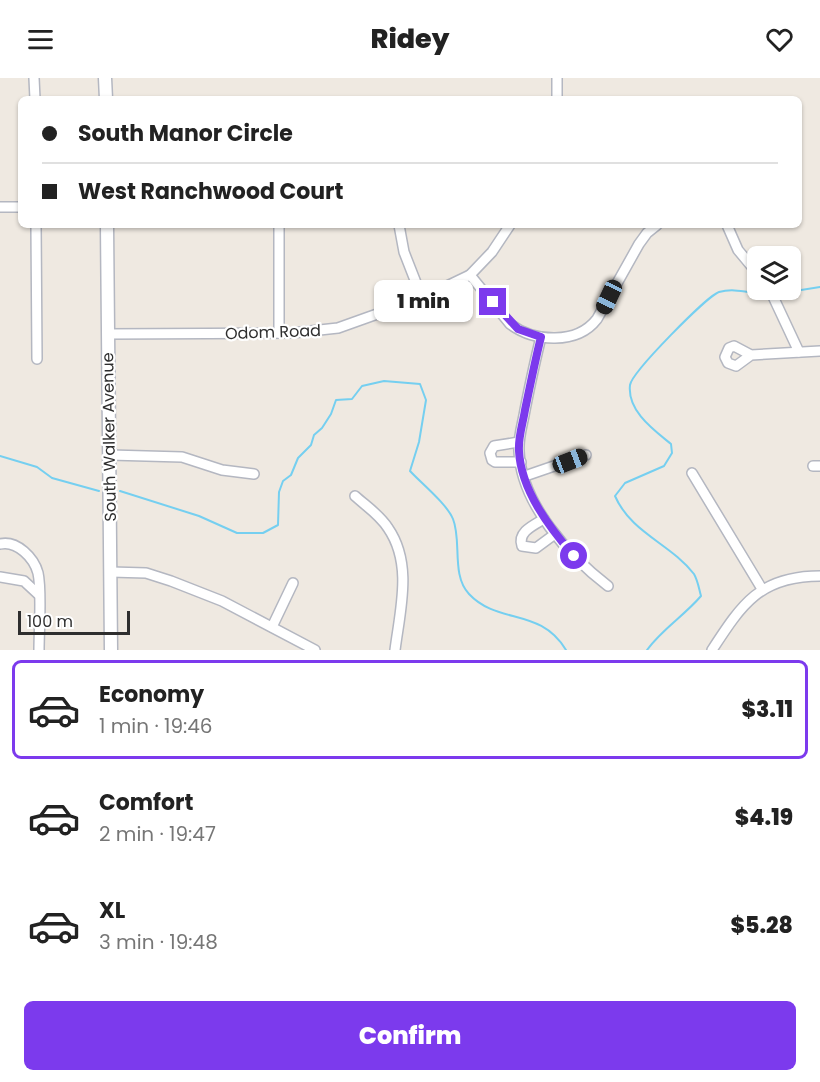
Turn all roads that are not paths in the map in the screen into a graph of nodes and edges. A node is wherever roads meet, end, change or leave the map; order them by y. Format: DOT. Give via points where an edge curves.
graph roads {
  1 [pos="34,78"];
  2 [pos="105,78"];
  3 [pos="557,78"];
  4 [pos="35,96"];
  5 [pos="106,96"];
  6 [pos="557,96"];
  7 [pos="0,207"];
  8 [pos="18,207"];
  9 [pos="36,228"];
  10 [pos="107,228"];
  11 [pos="279,228"];
  12 [pos="400,228"];
  13 [pos="508,228"];
  14 [pos="653,228"];
  15 [pos="728,228"];
  16 [pos="747,261"];
  17 [pos="470,275"];
  18 [pos="422,298"];
  19 [pos="776,300"];
  20 [pos="279,333"];
  21 [pos="108,334"];
  22 [pos="541,337"];
  23 [pos="820,351"];
  24 [pos="799,352"];
  25 [pos="751,355"];
  26 [pos="37,359"];
  27 [pos="519,442"];
  28 [pos="110,455"];
  29 [pos="586,455"];
  30 [pos="520,462"];
  31 [pos="692,473"];
  32 [pos="254,474"];
  33 [pos="525,476"];
  34 [pos="355,496"];
  35 [pos="544,519"];
  36 [pos="555,534"];
  37 [pos="0,544"];
  38 [pos="111,572"];
  39 [pos="820,576"];
  40 [pos="0,577"];
  41 [pos="293,584"];
  42 [pos="609,586"];
  43 [pos="762,589"];
  44 [pos="38,594"];
  45 [pos="272,627"];
  46 [pos="39,650"];
  47 [pos="111,650"];
  48 [pos="315,650"];
  49 [pos="395,650"];
  50 [pos="712,650"];
  1 -- 4 [label="street"];
  2 -- 5 [label="main road"];
  3 -- 6 [label="street"];
  7 -- 8 [label="street"];
  9 -- 26 [label="street"];
  10 -- 21 [label="main road, South Walker Avenue"];
  11 -- 20 [label="street"];
  12 -- 18 [label="street" via="404,252"];
  13 -- 17 [label="street, Odom Road"];
  14 -- 22 [label="street" via="639,244 592,325 574,335"];
  15 -- 16 [label="street"];
  17 -- 18 [label="street, Odom Road"];
  17 -- 22 [label="street" via="510,324"];
  18 -- 20 [label="street, Odom Road" via="338,328"];
  19 -- 24 [label="street"];
  20 -- 21 [label="street, Odom Road"];
  21 -- 28 [label="main road, South Walker Avenue"];
  22 -- 27 [label="street"];
  23 -- 24 [label="street"];
  24 -- 25 [label="street"];
  27 -- 30 [label="street"];
  27 -- 30 [label="street" via="494,446 490,453 495,462"];
  28 -- 32 [label="street" via="182,457 222,470"];
  28 -- 38 [label="main road, South Walker Avenue"];
  29 -- 33 [label="street"];
  30 -- 33 [label="street"];
  31 -- 43 [label="street"];
  33 -- 35 [label="street"];
  34 -- 49 [label="street" via="387,526 402,560"];
  35 -- 36 [label="street"];
  35 -- 36 [label="street" via="522,535 521,545 532,549"];
  36 -- 42 [label="street"];
  37 -- 44 [label="street" via="14,544 29,557 37,570"];
  38 -- 45 [label="street" via="157,576 222,601"];
  38 -- 47 [label="main road, South Walker Avenue"];
  39 -- 43 [label="street" via="782,580"];
  40 -- 44 [label="street" via="24,581"];
  41 -- 45 [label="street"];
  43 -- 50 [label="street" via="742,607"];
  44 -- 46 [label="street"];
  45 -- 48 [label="street"];
}
